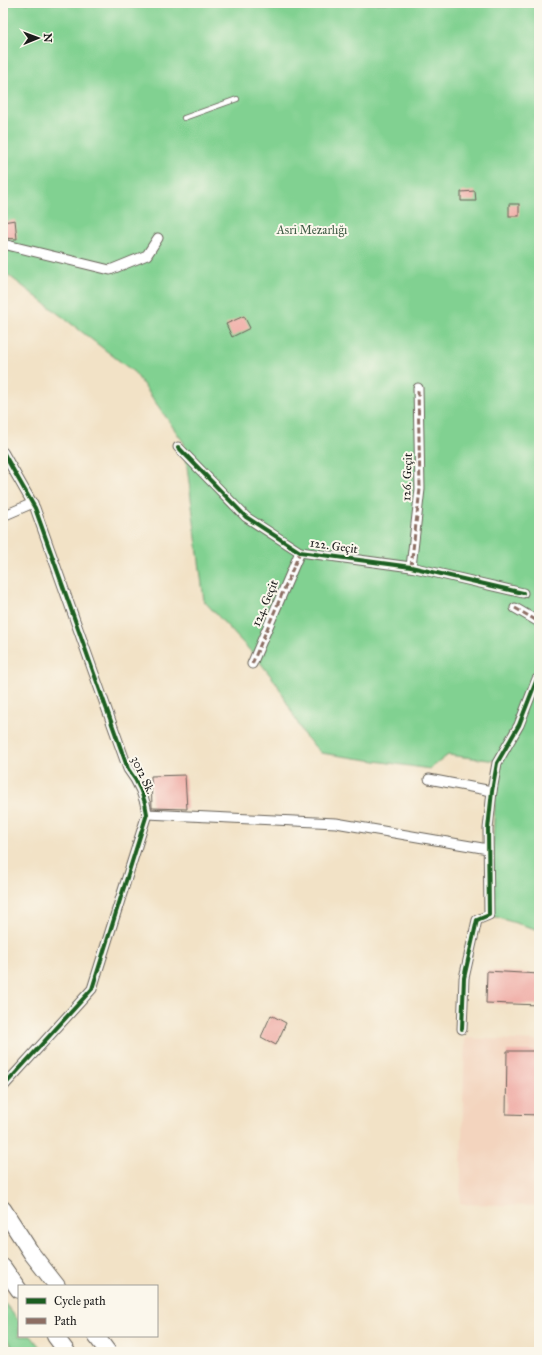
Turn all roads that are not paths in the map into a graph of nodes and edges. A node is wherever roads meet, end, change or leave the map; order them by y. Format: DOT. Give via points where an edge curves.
graph roads {
  1 [pos="238,99"];
  2 [pos="184,118"];
  3 [pos="158,238"];
  4 [pos="3,244"];
  5 [pos="418,388"];
  6 [pos="178,448"];
  7 [pos="3,452"];
  8 [pos="33,503"];
  9 [pos="3,516"];
  10 [pos="300,552"];
  11 [pos="411,567"];
  12 [pos="524,593"];
  13 [pos="515,608"];
  14 [pos="539,622"];
  15 [pos="252,664"];
  16 [pos="538,679"];
  17 [pos="429,778"];
  18 [pos="492,791"];
  19 [pos="147,814"];
  20 [pos="488,849"];
  21 [pos="462,1029"];
  22 [pos="3,1087"];
  23 [pos="3,1209"];
  24 [pos="3,1267"];
  25 [pos="56,1285"];
  26 [pos="18,1289"];
  27 [pos="55,1337"];
  28 [pos="97,1337"];
  29 [pos="67,1352"];
  30 [pos="108,1352"];
  1 -- 2 [label="lane"];
  3 -- 4 [label="street" via="147,255 110,270"];
  5 -- 11 [label="street, 126. Geçit" via="420,489"];
  6 -- 10 [label="street, 122. Geçit" via="246,517"];
  7 -- 8 [label="street, 3012 Sk."];
  8 -- 9 [label="street"];
  8 -- 19 [label="street, 3012 Sk." via="128,769 145,797"];
  10 -- 11 [label="street, 122. Geçit"];
  10 -- 15 [label="street, 124. Geçit"];
  11 -- 12 [label="street, 122. Geçit"];
  13 -- 14 [label="street"];
  16 -- 18 [label="street" via="519,725 498,763"];
  17 -- 18 [label="street"];
  18 -- 20 [label="street"];
  19 -- 20 [label="street" via="336,823"];
  19 -- 22 [label="street, 3012 Sk." via="92,988"];
  20 -- 21 [label="street" via="489,914 477,920 464,978"];
  23 -- 25 [label="highway" via="32,1254"];
  24 -- 26 [label="highway"];
  27 -- 29 [label="highway"];
  28 -- 30 [label="highway"];
}
